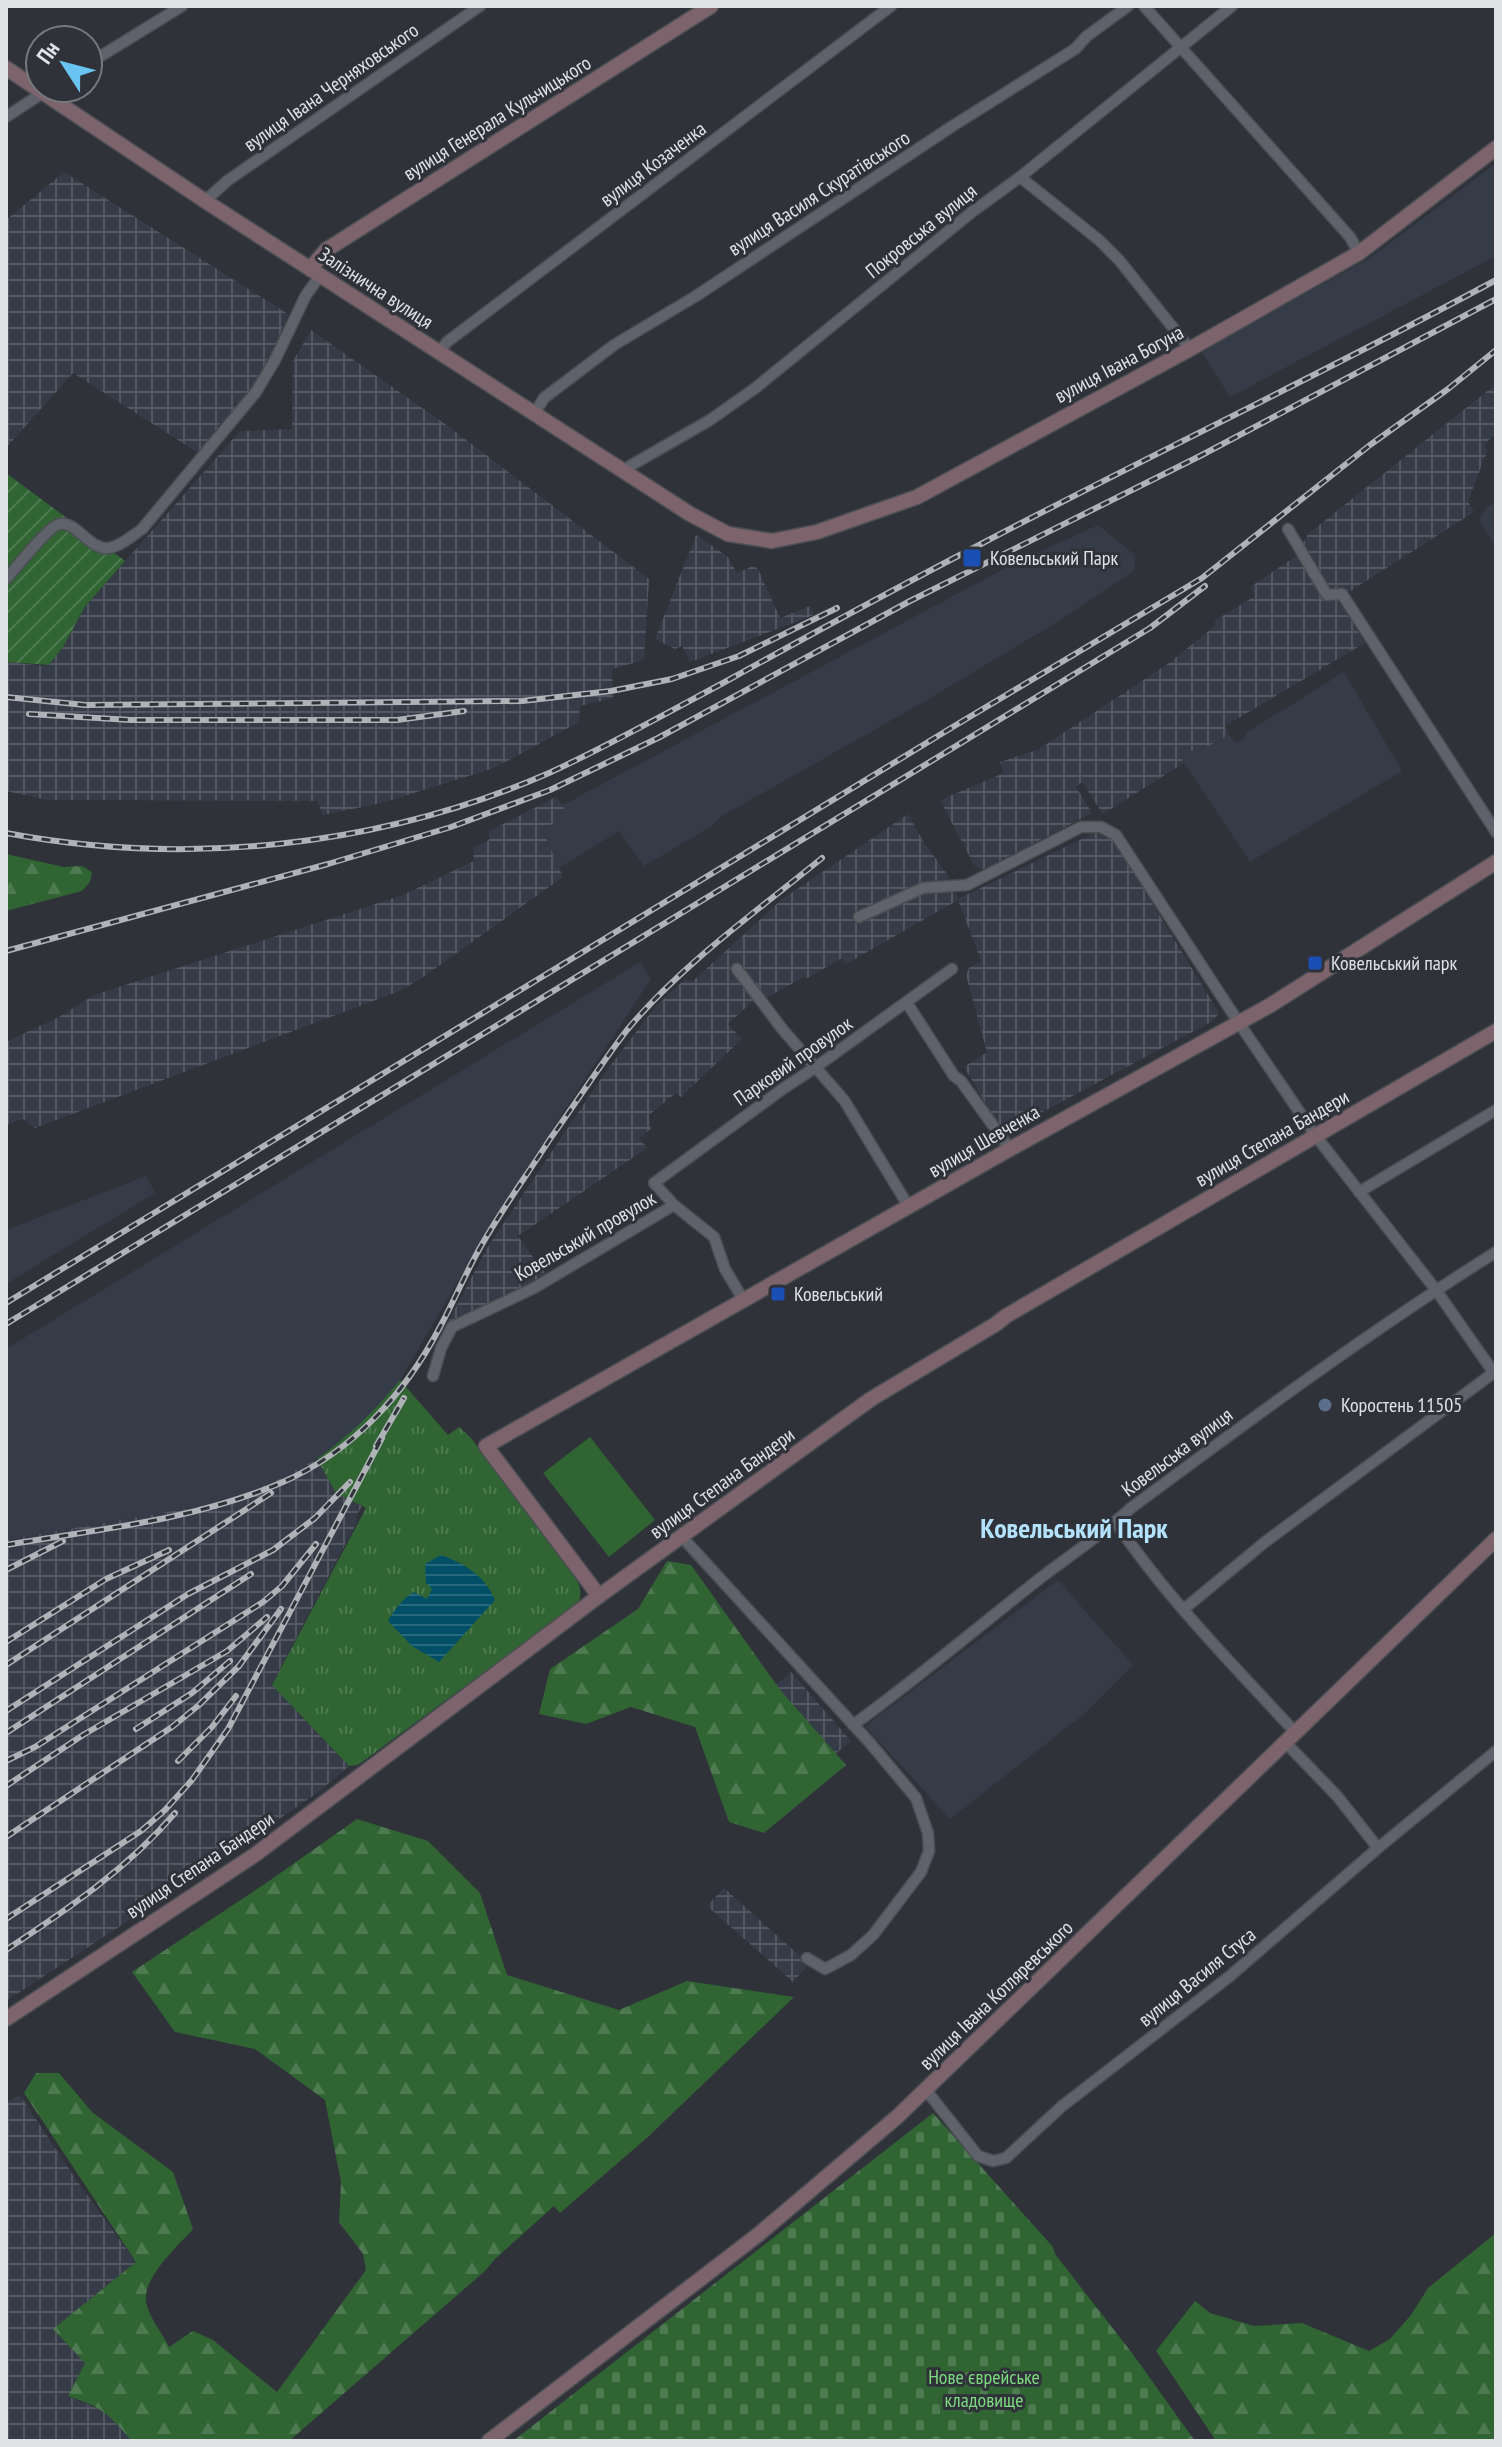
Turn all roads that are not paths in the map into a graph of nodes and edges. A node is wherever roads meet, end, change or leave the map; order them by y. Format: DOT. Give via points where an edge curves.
graph roads {
  1 [pos="182,6"];
  2 [pos="480,6"];
  3 [pos="711,6"];
  4 [pos="891,6"];
  5 [pos="1128,6"];
  6 [pos="1144,6"];
  7 [pos="1232,6"];
  8 [pos="1181,47"];
  9 [pos="104,54"];
  10 [pos="6,68"];
  11 [pos="24,78"];
  12 [pos="26,104"];
  13 [pos="67,104"];
  14 [pos="6,117"];
  15 [pos="1496,148"];
  16 [pos="1020,177"];
  17 [pos="205,201"];
  18 [pos="1359,253"];
  19 [pos="315,272"];
  20 [pos="1190,349"];
  21 [pos="439,352"];
  22 [pos="534,414"];
  23 [pos="623,470"];
  24 [pos="1288,529"];
  25 [pos="728,534"];
  26 [pos="6,579"];
  27 [pos="1496,832"];
  28 [pos="1496,862"];
  29 [pos="859,917"];
  30 [pos="737,969"];
  31 [pos="952,969"];
  32 [pos="907,1003"];
  33 [pos="1239,1023"];
  34 [pos="1496,1031"];
  35 [pos="816,1067"];
  36 [pos="1496,1110"];
  37 [pos="1315,1135"];
  38 [pos="1010,1149"];
  39 [pos="1359,1192"];
  40 [pos="674,1205"];
  41 [pos="909,1207"];
  42 [pos="1496,1252"];
  43 [pos="1436,1290"];
  44 [pos="744,1301"];
  45 [pos="1495,1372"];
  46 [pos="433,1376"];
  47 [pos="1116,1523"];
  48 [pos="682,1537"];
  49 [pos="1496,1539"];
  50 [pos="599,1596"];
  51 [pos="1184,1609"];
  52 [pos="853,1725"];
  53 [pos="1290,1737"];
  54 [pos="1496,1751"];
  55 [pos="1378,1848"];
  56 [pos="807,1958"];
  57 [pos="6,2019"];
  58 [pos="926,2090"];
  59 [pos="489,2441"];
  1 -- 9 [label="street"];
  2 -- 17 [label="street, вулиця Івана Черняховського"];
  3 -- 19 [label="street, вулиця Генерала Кульчицького" via="326,250"];
  4 -- 21 [label="street, вулиця Козаченка"];
  5 -- 22 [label="street, вулиця Василя Скуратівського" via="1075,49 614,345 544,398"];
  6 -- 8 [label="street"];
  7 -- 8 [label="street, Покровська вулиця"];
  8 -- 16 [label="street, Покровська вулиця"];
  8 -- 18 [label="street"];
  10 -- 11 [label="street, Залізнична вулиця"];
  12 -- 14 [label="street"];
  13 -- 17 [label="street, Залізнична вулиця"];
  15 -- 18 [label="street, вулиця Івана Богуна"];
  16 -- 20 [label="street" via="1119,260"];
  16 -- 23 [label="street, Покровська вулиця" via="754,389"];
  17 -- 19 [label="street, Залізнична вулиця"];
  18 -- 20 [label="street, вулиця Івана Богуна"];
  19 -- 21 [label="street, Залізнична вулиця"];
  19 -- 26 [label="street" via="256,392 142,529 111,548 99,548 59,524"];
  20 -- 25 [label="street, вулиця Івана Богуна" via="917,497 817,532 772,541"];
  21 -- 22 [label="street, Залізнична вулиця"];
  22 -- 23 [label="street, Залізнична вулиця"];
  23 -- 25 [label="street, Залізнична вулиця"];
  24 -- 27 [label="street" via="1327,595 1342,594"];
  28 -- 33 [label="street, вулиця Шевченка"];
  29 -- 33 [label="street" via="923,888 967,885 1081,827 1101,827 1116,835"];
  30 -- 35 [label="street"];
  31 -- 32 [label="street, Парковий провулок"];
  32 -- 35 [label="street, Парковий провулок"];
  32 -- 38 [label="street"];
  33 -- 37 [label="street"];
  33 -- 38 [label="street, вулиця Шевченка"];
  34 -- 37 [label="street, вулиця Степана Бандери"];
  35 -- 40 [label="street, Парковий провулок" via="654,1183"];
  35 -- 41 [label="street" via="844,1100"];
  36 -- 39 [label="street"];
  37 -- 39 [label="street"];
  37 -- 48 [label="street, вулиця Степана Бандери" via="892,1385"];
  38 -- 41 [label="street, вулиця Шевченка"];
  39 -- 43 [label="street"];
  40 -- 44 [label="street, Ковельський провулок" via="714,1237"];
  40 -- 46 [label="street, Ковельський провулок" via="534,1288 452,1327"];
  41 -- 44 [label="street, вулиця Шевченка"];
  42 -- 43 [label="street, Ковельська вулиця"];
  43 -- 45 [label="street"];
  43 -- 47 [label="street, Ковельська вулиця" via="1308,1377"];
  44 -- 50 [label="street, вулиця Шевченка" via="486,1446"];
  45 -- 51 [label="street" via="1265,1542"];
  47 -- 51 [label="street"];
  47 -- 52 [label="street, Ковельська вулиця"];
  48 -- 50 [label="street, вулиця Степана Бандери"];
  48 -- 52 [label="street"];
  49 -- 53 [label="street, вулиця Івана Котляревського"];
  50 -- 57 [label="street, вулиця Степана Бандери" via="256,1854"];
  51 -- 53 [label="street"];
  52 -- 56 [label="street" via="916,1798 929,1851 921,1872 851,1955 825,1969"];
  53 -- 55 [label="street"];
  53 -- 58 [label="street, вулиця Івана Котляревського"];
  54 -- 55 [label="street, вулиця Василя Стуса"];
  55 -- 58 [label="street, вулиця Василя Стуса" via="1006,2158 978,2156"];
  58 -- 59 [label="street, вулиця Івана Котляревського" via="759,2234"];
}
